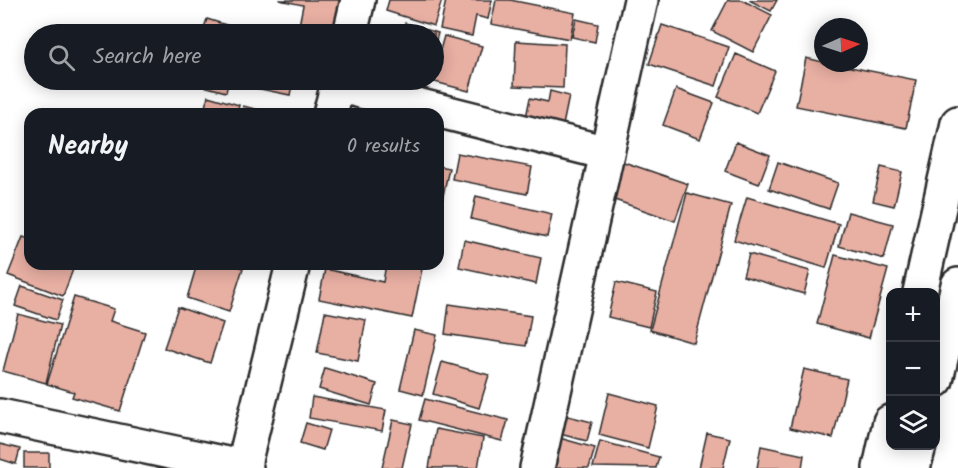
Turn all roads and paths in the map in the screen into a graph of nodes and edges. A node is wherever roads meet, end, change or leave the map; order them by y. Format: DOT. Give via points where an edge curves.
graph roads {
  1 [pos="358,0"];
  2 [pos="640,0"];
  3 [pos="352,24"];
  4 [pos="335,93"];
  5 [pos="403,108"];
  6 [pos="444,117"];
  7 [pos="958,123"];
  8 [pos="607,153"];
  9 [pos="292,270"];
  10 [pos="958,285"];
  11 [pos="921,288"];
  12 [pos="940,363"];
  13 [pos="0,416"];
  14 [pos="886,443"];
  15 [pos="918,450"];
  16 [pos="244,468"];
  17 [pos="537,468"];
  18 [pos="880,468"];
  19 [pos="913,468"];
  1 -- 3 [label="street"];
  2 -- 8 [label="street"];
  4 -- 5 [label="street"];
  6 -- 8 [label="street"];
  7 -- 11 [label="street"];
  8 -- 17 [label="street"];
  9 -- 16 [label="street"];
  10 -- 12 [label="street"];
  13 -- 16 [label="street"];
  14 -- 18 [label="street"];
  15 -- 19 [label="street"];
}
